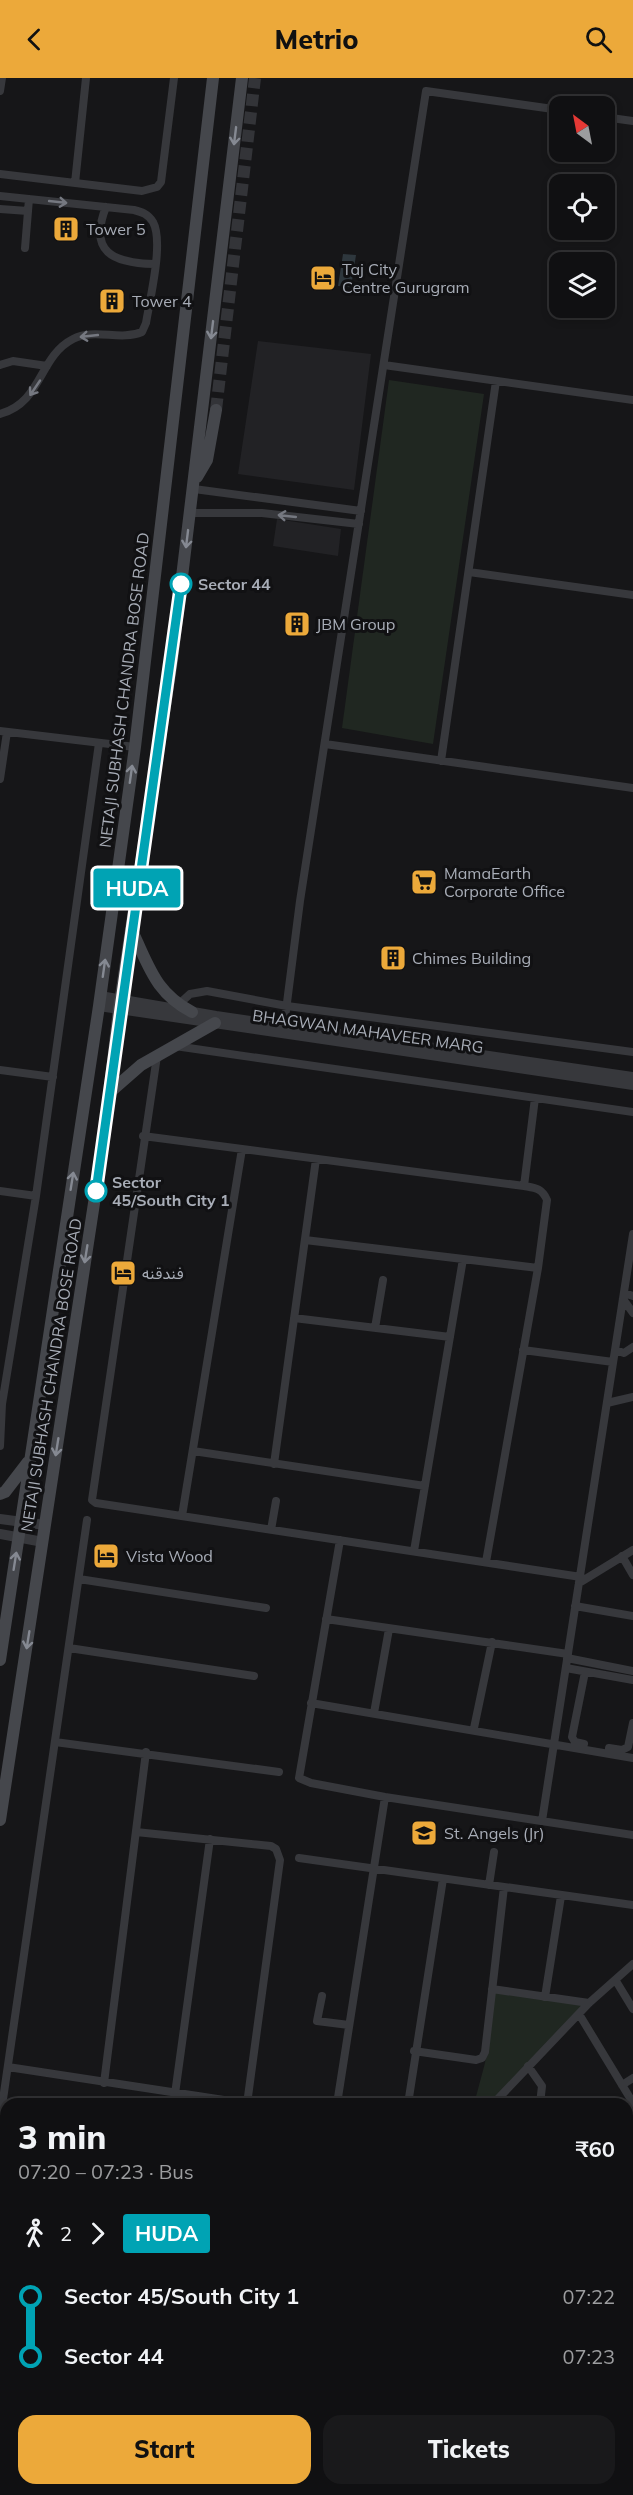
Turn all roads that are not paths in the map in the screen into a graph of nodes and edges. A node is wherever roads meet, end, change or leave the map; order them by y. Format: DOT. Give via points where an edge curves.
graph roads {
  1 [pos="2,78"];
  2 [pos="86,78"];
  3 [pos="174,78"];
  4 [pos="213,78"];
  5 [pos="242,78"];
  6 [pos="0,91"];
  7 [pos="549,108"];
  8 [pos="615,119"];
  9 [pos="633,122"];
  10 [pos="0,174"];
  11 [pos="75,183"];
  12 [pos="0,196"];
  13 [pos="29,199"];
  14 [pos="106,207"];
  15 [pos="0,208"];
  16 [pos="28,211"];
  17 [pos="25,248"];
  18 [pos="154,264"];
  19 [pos="0,365"];
  20 [pos="384,365"];
  21 [pos="47,366"];
  22 [pos="496,381"];
  23 [pos="633,400"];
  24 [pos="216,410"];
  25 [pos="0,414"];
  26 [pos="194,485"];
  27 [pos="361,512"];
  28 [pos="191,513"];
  29 [pos="359,524"];
  30 [pos="469,572"];
  31 [pos="633,595"];
  32 [pos="3,732"];
  33 [pos="99,743"];
  34 [pos="325,744"];
  35 [pos="135,747"];
  36 [pos="441,761"];
  37 [pos="0,779"];
  38 [pos="633,788"];
  39 [pos="114,893"];
  40 [pos="136,898"];
  41 [pos="131,929"];
  42 [pos="100,1001"];
  43 [pos="120,1004"];
  44 [pos="178,1005"];
  45 [pos="287,1006"];
  46 [pos="192,1012"];
  47 [pos="215,1023"];
  48 [pos="284,1026"];
  49 [pos="175,1046"];
  50 [pos="633,1052"];
  51 [pos="157,1056"];
  52 [pos="0,1070"];
  53 [pos="53,1077"];
  54 [pos="633,1077"];
  55 [pos="633,1085"];
  56 [pos="109,1093"];
  57 [pos="536,1098"];
  58 [pos="633,1112"];
  59 [pos="144,1136"];
  60 [pos="242,1149"];
  61 [pos="316,1159"];
  62 [pos="524,1186"];
  63 [pos="0,1191"];
  64 [pos="36,1196"];
  65 [pos="633,1234"];
  66 [pos="305,1240"];
  67 [pos="463,1259"];
  68 [pos="538,1268"];
  69 [pos="383,1280"];
  70 [pos="627,1296"];
  71 [pos="633,1313"];
  72 [pos="294,1318"];
  73 [pos="375,1328"];
  74 [pos="450,1337"];
  75 [pos="633,1347"];
  76 [pos="524,1350"];
  77 [pos="615,1350"];
  78 [pos="613,1362"];
  79 [pos="633,1397"];
  80 [pos="607,1403"];
  81 [pos="1,1404"];
  82 [pos="0,1446"];
  83 [pos="193,1451"];
  84 [pos="30,1459"];
  85 [pos="274,1464"];
  86 [pos="425,1486"];
  87 [pos="0,1494"];
  88 [pos="276,1501"];
  89 [pos="183,1516"];
  90 [pos="0,1519"];
  91 [pos="87,1520"];
  92 [pos="21,1522"];
  93 [pos="45,1526"];
  94 [pos="271,1530"];
  95 [pos="0,1534"];
  96 [pos="19,1537"];
  97 [pos="340,1540"];
  98 [pos="43,1542"];
  99 [pos="633,1550"];
  100 [pos="414,1551"];
  101 [pos="622,1556"];
  102 [pos="486,1562"];
  103 [pos="633,1575"];
  104 [pos="79,1579"];
  105 [pos="580,1580"];
  106 [pos="0,1592"];
  107 [pos="575,1606"];
  108 [pos="266,1608"];
  109 [pos="7,1613"];
  110 [pos="633,1616"];
  111 [pos="326,1619"];
  112 [pos="389,1629"];
  113 [pos="492,1642"];
  114 [pos="69,1648"];
  115 [pos="567,1656"];
  116 [pos="0,1660"];
  117 [pos="566,1668"];
  118 [pos="633,1671"];
  119 [pos="585,1672"];
  120 [pos="254,1676"];
  121 [pos="633,1680"];
  122 [pos="311,1703"];
  123 [pos="374,1713"];
  124 [pos="633,1723"];
  125 [pos="474,1728"];
  126 [pos="55,1742"];
  127 [pos="554,1744"];
  128 [pos="146,1752"];
  129 [pos="633,1758"];
  130 [pos="279,1772"];
  131 [pos="385,1797"];
  132 [pos="0,1820"];
  133 [pos="542,1821"];
  134 [pos="136,1832"];
  135 [pos="633,1835"];
  136 [pos="210,1839"];
  137 [pos="494,1852"];
  138 [pos="298,1858"];
  139 [pos="374,1868"];
  140 [pos="443,1879"];
  141 [pos="489,1886"];
  142 [pos="504,1887"];
  143 [pos="561,1896"];
  144 [pos="633,1905"];
  145 [pos="633,1964"];
  146 [pos="616,1981"];
  147 [pos="492,1989"];
  148 [pos="322,1996"];
  149 [pos="545,1997"];
  150 [pos="589,2003"];
  151 [pos="633,2008"];
  152 [pos="579,2014"];
  153 [pos="349,2025"];
  154 [pos="414,2051"];
  155 [pos="528,2066"];
  156 [pos="8,2067"];
  157 [pos="633,2078"];
  158 [pos="104,2083"];
  159 [pos="622,2085"];
  160 [pos="175,2094"];
  161 [pos="3,2098"];
  162 [pos="204,2098"];
  163 [pos="249,2098"];
  164 [pos="338,2098"];
  165 [pos="409,2098"];
  166 [pos="499,2098"];
  167 [pos="541,2098"];
  168 [pos="630,2098"];
  1 -- 6 [label="street"];
  2 -- 11 [label="street"];
  3 -- 11 [label="street" via="161,182 142,191"];
  4 -- 35 [label="main road, NETAJI SUBHASH CHANDRA BOSE ROAD"];
  5 -- 26 [label="main road, NETAJI SUBHASH CHANDRA BOSE ROAD, one-way"];
  7 -- 20 [label="street" via="426,91"];
  8 -- 9 [label="street"];
  10 -- 11 [label="street"];
  12 -- 13 [label="street"];
  13 -- 14 [label="street, one-way"];
  13 -- 16 [label="street"];
  14 -- 18 [label="street" via="145,213 152,221 158,236"];
  14 -- 18 [label="street" via="98,226 105,249 123,261"];
  15 -- 16 [label="street"];
  16 -- 17 [label="street"];
  18 -- 21 [label="street, one-way" via="142,332 74,338 63,345"];
  19 -- 21 [label="street" via="13,361"];
  20 -- 22 [label="street"];
  20 -- 27 [label="street"];
  21 -- 25 [label="street, one-way" via="36,389 19,407"];
  22 -- 23 [label="street"];
  22 -- 30 [label="street"];
  24 -- 26 [label="main road" via="207,460"];
  26 -- 27 [label="street"];
  26 -- 28 [label="main road, NETAJI SUBHASH CHANDRA BOSE ROAD"];
  27 -- 29 [label="street"];
  29 -- 28 [label="street, one-way" via="262,513"];
  28 -- 40 [label="main road, NETAJI SUBHASH CHANDRA BOSE ROAD, one-way"];
  29 -- 34 [label="street"];
  30 -- 31 [label="street"];
  30 -- 36 [label="street"];
  32 -- 33 [label="street"];
  32 -- 37 [label="street"];
  33 -- 35 [label="street"];
  33 -- 53 [label="street"];
  34 -- 36 [label="street"];
  34 -- 45 [label="street"];
  39 -- 35 [label="main road, NETAJI SUBHASH CHANDRA BOSE ROAD, one-way"];
  36 -- 38 [label="street"];
  39 -- 40 [label="main road"];
  42 -- 39 [label="main road, NETAJI SUBHASH CHANDRA BOSE ROAD, one-way"];
  40 -- 41 [label="main road, NETAJI SUBHASH CHANDRA BOSE ROAD"];
  41 -- 43 [label="main road, NETAJI SUBHASH CHANDRA BOSE ROAD"];
  41 -- 44 [label="main road" via="156,981"];
  42 -- 43 [label="street, BHAGWAN MAHAVEER MARG"];
  84 -- 42 [label="main road, NETAJI SUBHASH CHANDRA BOSE ROAD, one-way"];
  43 -- 46 [label="street, BHAGWAN MAHAVEER MARG"];
  43 -- 47 [label="street, BHAGWAN MAHAVEER MARG"];
  43 -- 56 [label="main road, NETAJI SUBHASH CHANDRA BOSE ROAD"];
  44 -- 45 [label="street" via="198,990"];
  44 -- 46 [label="main road"];
  45 -- 48 [label="street"];
  45 -- 50 [label="street"];
  46 -- 48 [label="street, BHAGWAN MAHAVEER MARG"];
  47 -- 49 [label="main road"];
  47 -- 55 [label="street, BHAGWAN MAHAVEER MARG"];
  48 -- 54 [label="street, BHAGWAN MAHAVEER MARG"];
  49 -- 51 [label="main road"];
  49 -- 57 [label="street"];
  51 -- 56 [label="main road" via="130,1073"];
  51 -- 59 [label="street"];
  52 -- 53 [label="street"];
  53 -- 64 [label="street"];
  56 -- 93 [label="main road, NETAJI SUBHASH CHANDRA BOSE ROAD, one-way"];
  57 -- 58 [label="street"];
  57 -- 62 [label="street"];
  59 -- 60 [label="street"];
  59 -- 89 [label="street" via="91,1495 96,1503"];
  60 -- 61 [label="street"];
  60 -- 83 [label="street"];
  61 -- 62 [label="street"];
  61 -- 66 [label="street"];
  62 -- 68 [label="street" via="539,1189 547,1200"];
  63 -- 64 [label="street"];
  64 -- 81 [label="street"];
  65 -- 70 [label="street"];
  66 -- 67 [label="street"];
  66 -- 72 [label="street"];
  67 -- 68 [label="street"];
  67 -- 74 [label="street"];
  68 -- 76 [label="street"];
  69 -- 73 [label="street"];
  70 -- 71 [label="street"];
  70 -- 77 [label="street"];
  72 -- 73 [label="street"];
  72 -- 85 [label="street"];
  73 -- 74 [label="street"];
  74 -- 86 [label="street"];
  75 -- 77 [label="street" via="624,1353"];
  76 -- 78 [label="street"];
  76 -- 102 [label="street"];
  77 -- 78 [label="street"];
  78 -- 80 [label="street"];
  79 -- 80 [label="street"];
  80 -- 105 [label="street"];
  81 -- 82 [label="street"];
  83 -- 85 [label="street"];
  83 -- 89 [label="street"];
  84 -- 87 [label="main road"];
  84 -- 92 [label="main road, NETAJI SUBHASH CHANDRA BOSE ROAD"];
  85 -- 86 [label="street"];
  86 -- 100 [label="street"];
  88 -- 94 [label="street"];
  89 -- 94 [label="street"];
  90 -- 92 [label="street"];
  91 -- 104 [label="street"];
  92 -- 93 [label="street"];
  92 -- 96 [label="main road, NETAJI SUBHASH CHANDRA BOSE ROAD"];
  93 -- 98 [label="main road, NETAJI SUBHASH CHANDRA BOSE ROAD"];
  94 -- 97 [label="street"];
  95 -- 96 [label="street"];
  96 -- 98 [label="street"];
  109 -- 96 [label="main road, NETAJI SUBHASH CHANDRA BOSE ROAD, one-way"];
  97 -- 100 [label="street"];
  97 -- 111 [label="street"];
  98 -- 132 [label="main road, NETAJI SUBHASH CHANDRA BOSE ROAD, one-way"];
  99 -- 101 [label="street"];
  100 -- 102 [label="street"];
  101 -- 103 [label="street"];
  101 -- 105 [label="street"];
  102 -- 105 [label="street"];
  104 -- 108 [label="street"];
  104 -- 114 [label="street"];
  105 -- 107 [label="street"];
  106 -- 109 [label="main road"];
  107 -- 110 [label="street"];
  107 -- 115 [label="street"];
  109 -- 116 [label="main road, NETAJI SUBHASH CHANDRA BOSE ROAD"];
  111 -- 112 [label="street"];
  111 -- 122 [label="street"];
  112 -- 113 [label="street"];
  112 -- 123 [label="street"];
  113 -- 115 [label="street"];
  113 -- 125 [label="street"];
  114 -- 120 [label="street"];
  114 -- 126 [label="street"];
  115 -- 117 [label="street"];
  115 -- 118 [label="street"];
  117 -- 119 [label="street"];
  117 -- 127 [label="street"];
  119 -- 121 [label="street"];
  119 -- 124 [label="street" via="572,1737 575,1742 622,1750 629,1744"];
  122 -- 123 [label="street"];
  122 -- 131 [label="street" via="299,1778"];
  123 -- 125 [label="street"];
  125 -- 127 [label="street"];
  126 -- 128 [label="street"];
  126 -- 156 [label="street"];
  127 -- 129 [label="street"];
  127 -- 133 [label="street"];
  128 -- 130 [label="street"];
  128 -- 134 [label="street"];
  131 -- 133 [label="street"];
  131 -- 139 [label="street"];
  133 -- 135 [label="street"];
  134 -- 136 [label="street"];
  134 -- 158 [label="street"];
  136 -- 160 [label="street"];
  136 -- 163 [label="street" via="271,1846 280,1860"];
  137 -- 141 [label="street"];
  138 -- 139 [label="street"];
  139 -- 140 [label="street"];
  139 -- 153 [label="street"];
  140 -- 141 [label="street"];
  140 -- 154 [label="street"];
  141 -- 142 [label="street"];
  142 -- 143 [label="street"];
  142 -- 147 [label="street"];
  143 -- 144 [label="street"];
  143 -- 149 [label="street"];
  145 -- 146 [label="street"];
  146 -- 150 [label="street"];
  146 -- 151 [label="street"];
  147 -- 149 [label="street"];
  147 -- 154 [label="street" via="482,2058"];
  148 -- 153 [label="street" via="317,2022"];
  149 -- 150 [label="street"];
  150 -- 152 [label="street"];
  152 -- 155 [label="street"];
  152 -- 159 [label="street"];
  153 -- 164 [label="street"];
  154 -- 165 [label="street"];
  155 -- 166 [label="street"];
  155 -- 167 [label="street" via="542,2086"];
  156 -- 158 [label="street"];
  156 -- 161 [label="street"];
  157 -- 159 [label="street"];
  158 -- 160 [label="street"];
  159 -- 168 [label="street"];
  160 -- 162 [label="street"];
}
